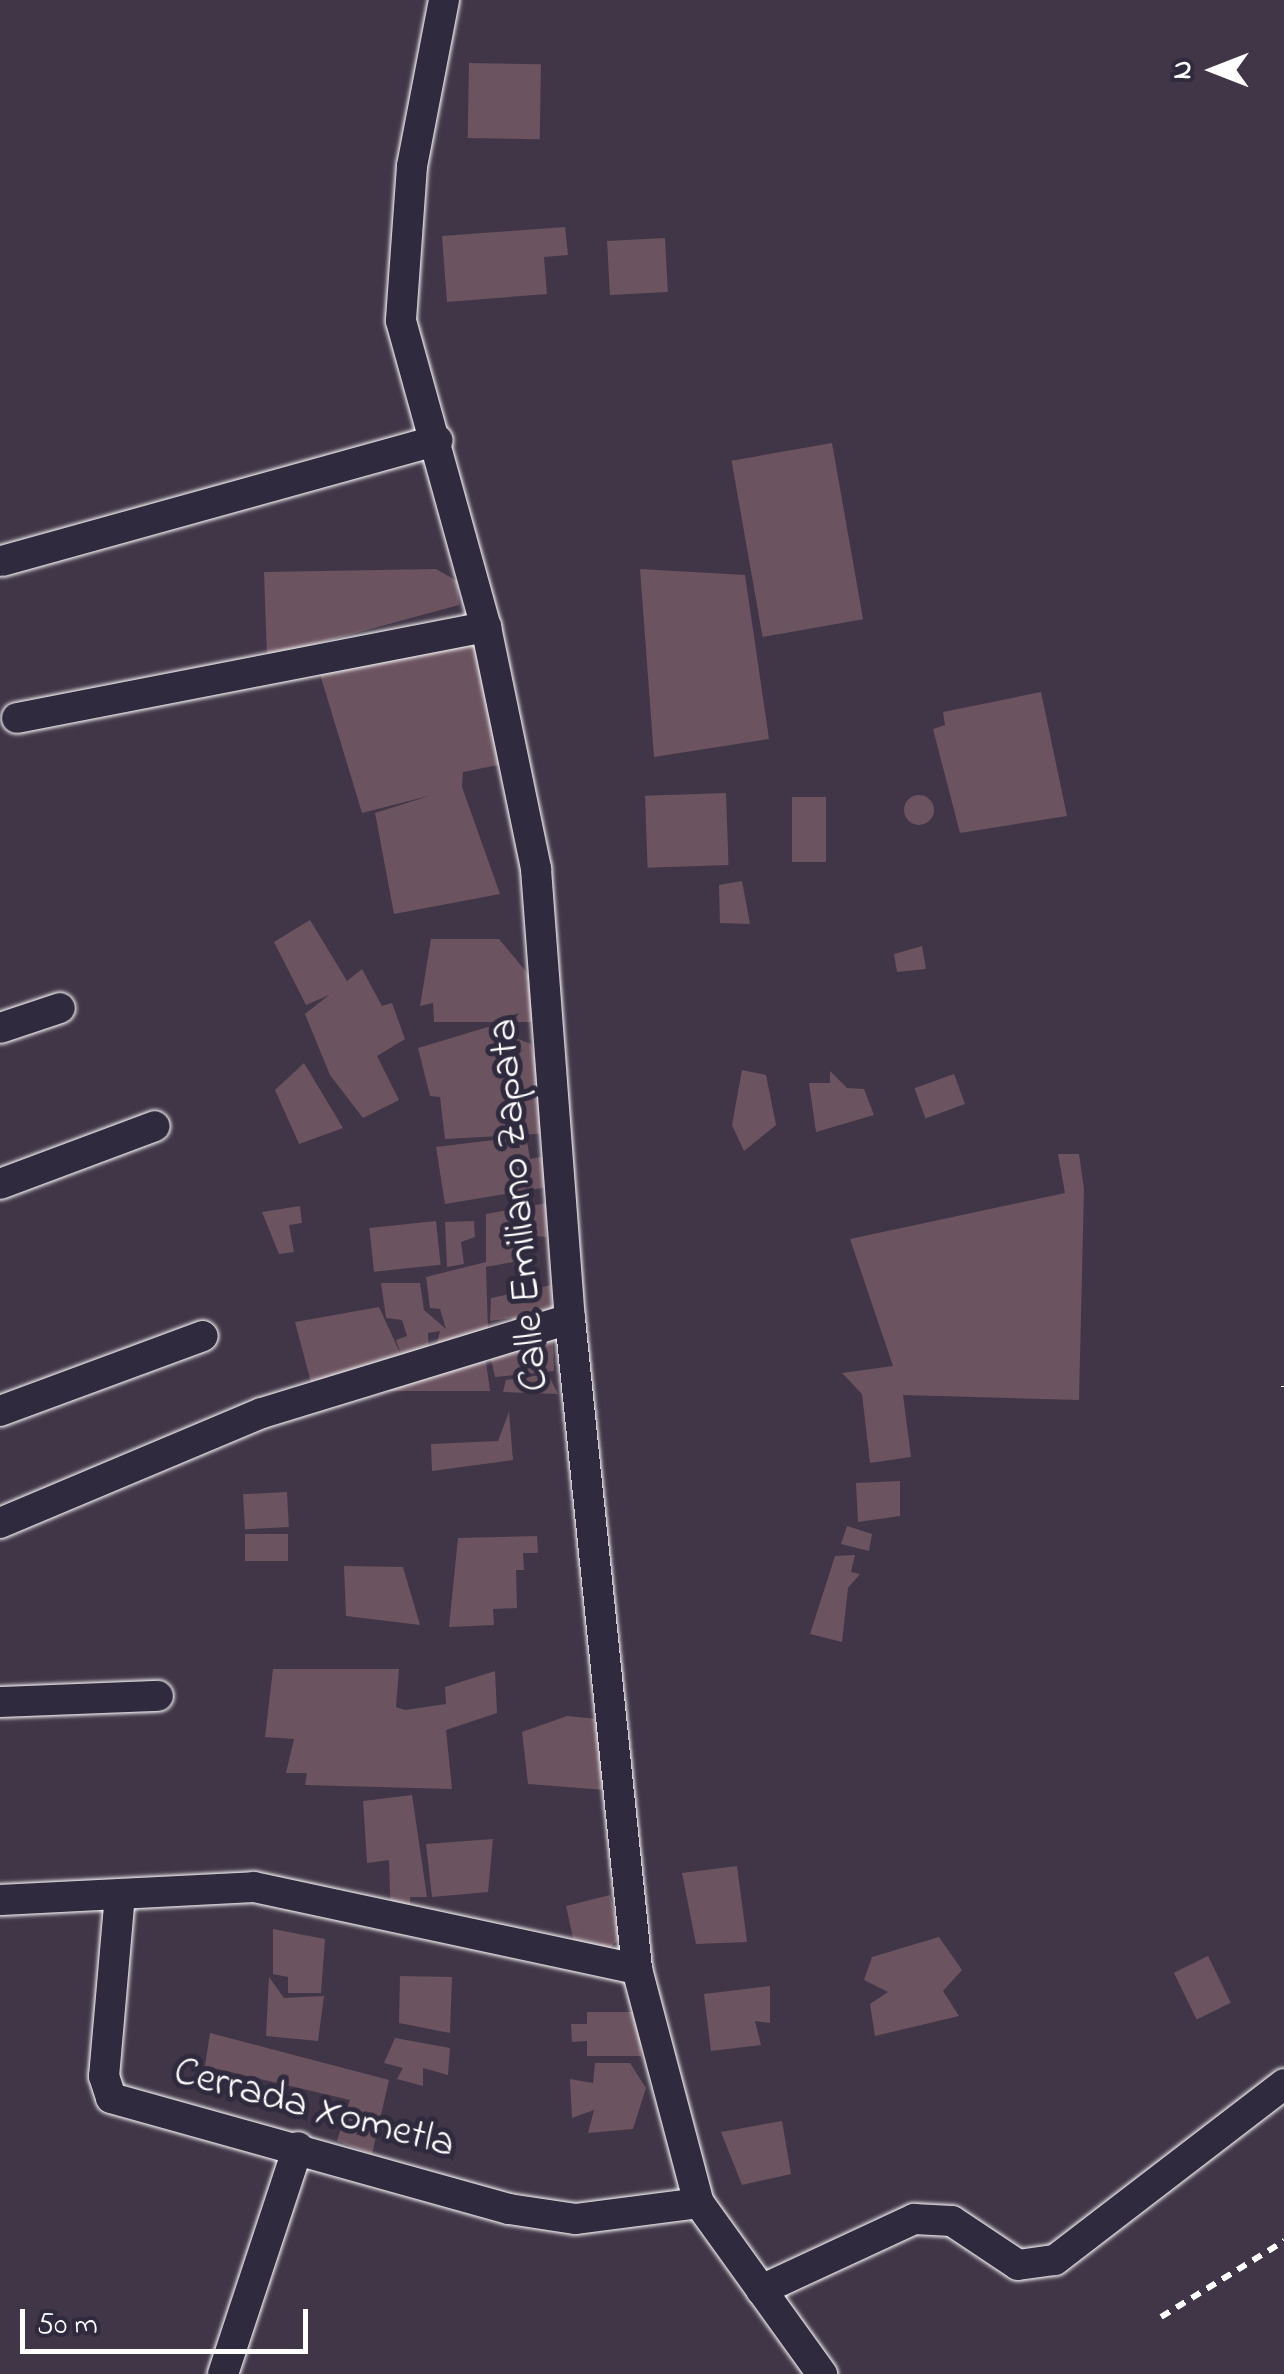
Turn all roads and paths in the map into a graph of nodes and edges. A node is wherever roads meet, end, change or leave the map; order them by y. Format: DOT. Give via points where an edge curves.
graph roads {
  1 [pos="444,0"];
  2 [pos="438,440"];
  3 [pos="2,561"];
  4 [pos="486,627"];
  5 [pos="17,718"];
  6 [pos="60,1008"];
  7 [pos="0,1028"];
  8 [pos="155,1126"];
  9 [pos="0,1184"];
  10 [pos="570,1320"];
  11 [pos="203,1336"];
  12 [pos="0,1411"];
  13 [pos="0,1523"];
  14 [pos="158,1696"];
  15 [pos="0,1702"];
  16 [pos="120,1894"];
  17 [pos="0,1900"];
  18 [pos="637,1970"];
  19 [pos="1284,2084"];
  20 [pos="298,2146"];
  21 [pos="699,2203"];
  22 [pos="1284,2241"];
  23 [pos="761,2290"];
  24 [pos="1160,2316"];
  25 [pos="223,2374"];
  26 [pos="822,2374"];
  1 -- 2 [label="street, Calle Emiliano Zapata" via="412,166 401,321"];
  2 -- 3 [label="street"];
  2 -- 4 [label="street, Calle Emiliano Zapata"];
  4 -- 5 [label="street"];
  4 -- 10 [label="street, Calle Emiliano Zapata" via="536,869"];
  6 -- 7 [label="street"];
  8 -- 9 [label="street"];
  10 -- 13 [label="street" via="262,1414"];
  10 -- 18 [label="street, Calle Emiliano Zapata"];
  11 -- 12 [label="street"];
  14 -- 15 [label="street"];
  16 -- 17 [label="street"];
  16 -- 18 [label="street" via="254,1887 427,1917"];
  16 -- 20 [label="street, Cerrada Xometla" via="104,2076 111,2098"];
  18 -- 21 [label="street, Calle Emiliano Zapata"];
  19 -- 23 [label="street" via="1054,2260 1018,2265 952,2221 914,2219"];
  20 -- 21 [label="street, Cerrada Xometla" via="509,2209 576,2219"];
  20 -- 25 [label="street"];
  21 -- 23 [label="street, Calle Emiliano Zapata"];
  22 -- 24 [label="path"];
  23 -- 26 [label="street, Calle Emiliano Zapata"];
}
